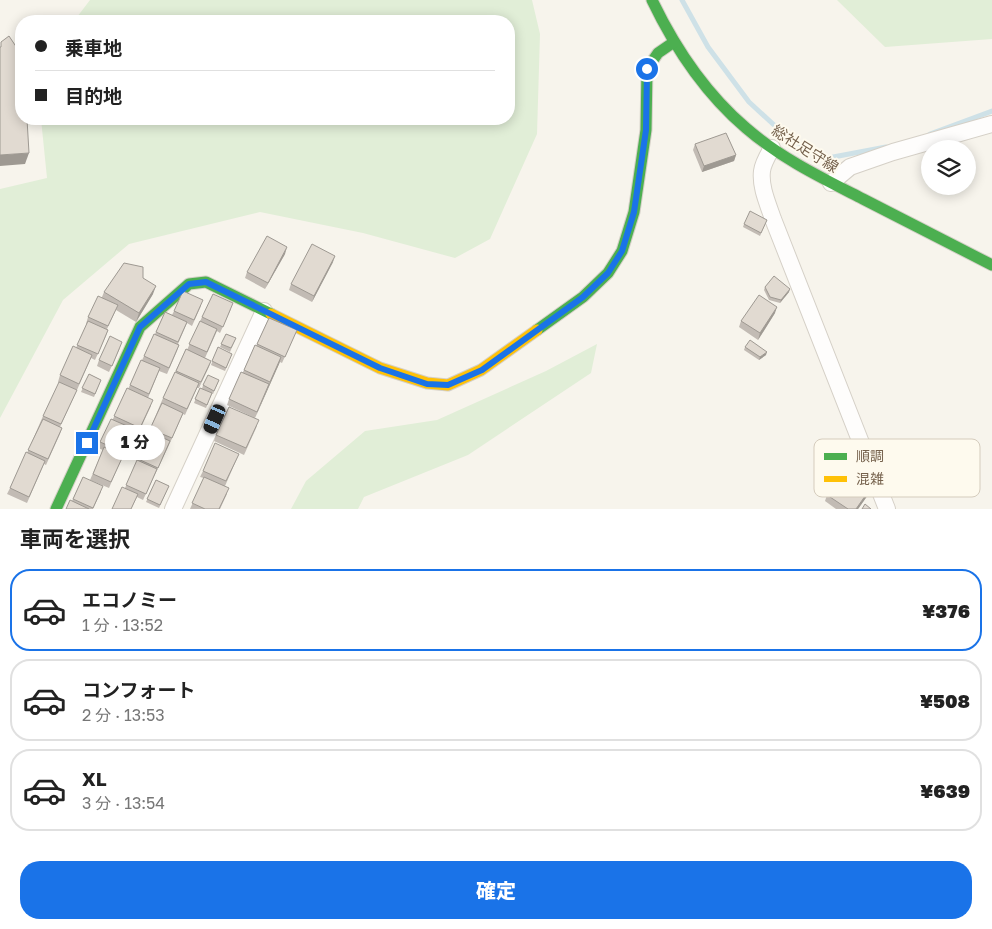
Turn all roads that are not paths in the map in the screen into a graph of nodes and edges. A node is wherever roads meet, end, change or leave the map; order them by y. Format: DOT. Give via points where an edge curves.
graph roads {
  1 [pos="652,0"];
  2 [pos="674,42"];
  3 [pos="992,124"];
  4 [pos="772,148"];
  5 [pos="831,183"];
  6 [pos="992,265"];
  7 [pos="264,310"];
  8 [pos="859,439"];
  9 [pos="882,497"];
  10 [pos="56,509"];
  11 [pos="173,509"];
  12 [pos="887,509"];
  1 -- 2 [label="street, 総社足守線"];
  2 -- 4 [label="street, 総社足守線" via="709,90 739,122"];
  2 -- 7 [label="street" via="658,53 647,69 646,130 634,212 622,251 608,273 583,297 482,370 448,385 427,384 380,368"];
  3 -- 5 [label="street" via="850,167"];
  4 -- 5 [label="street, 総社足守線"];
  4 -- 8 [label="street" via="765,159 762,185"];
  5 -- 6 [label="street, 総社足守線"];
  7 -- 10 [label="street" via="206,282 189,284 140,327"];
  7 -- 11 [label="street"];
  9 -- 12 [label="street"];
}
